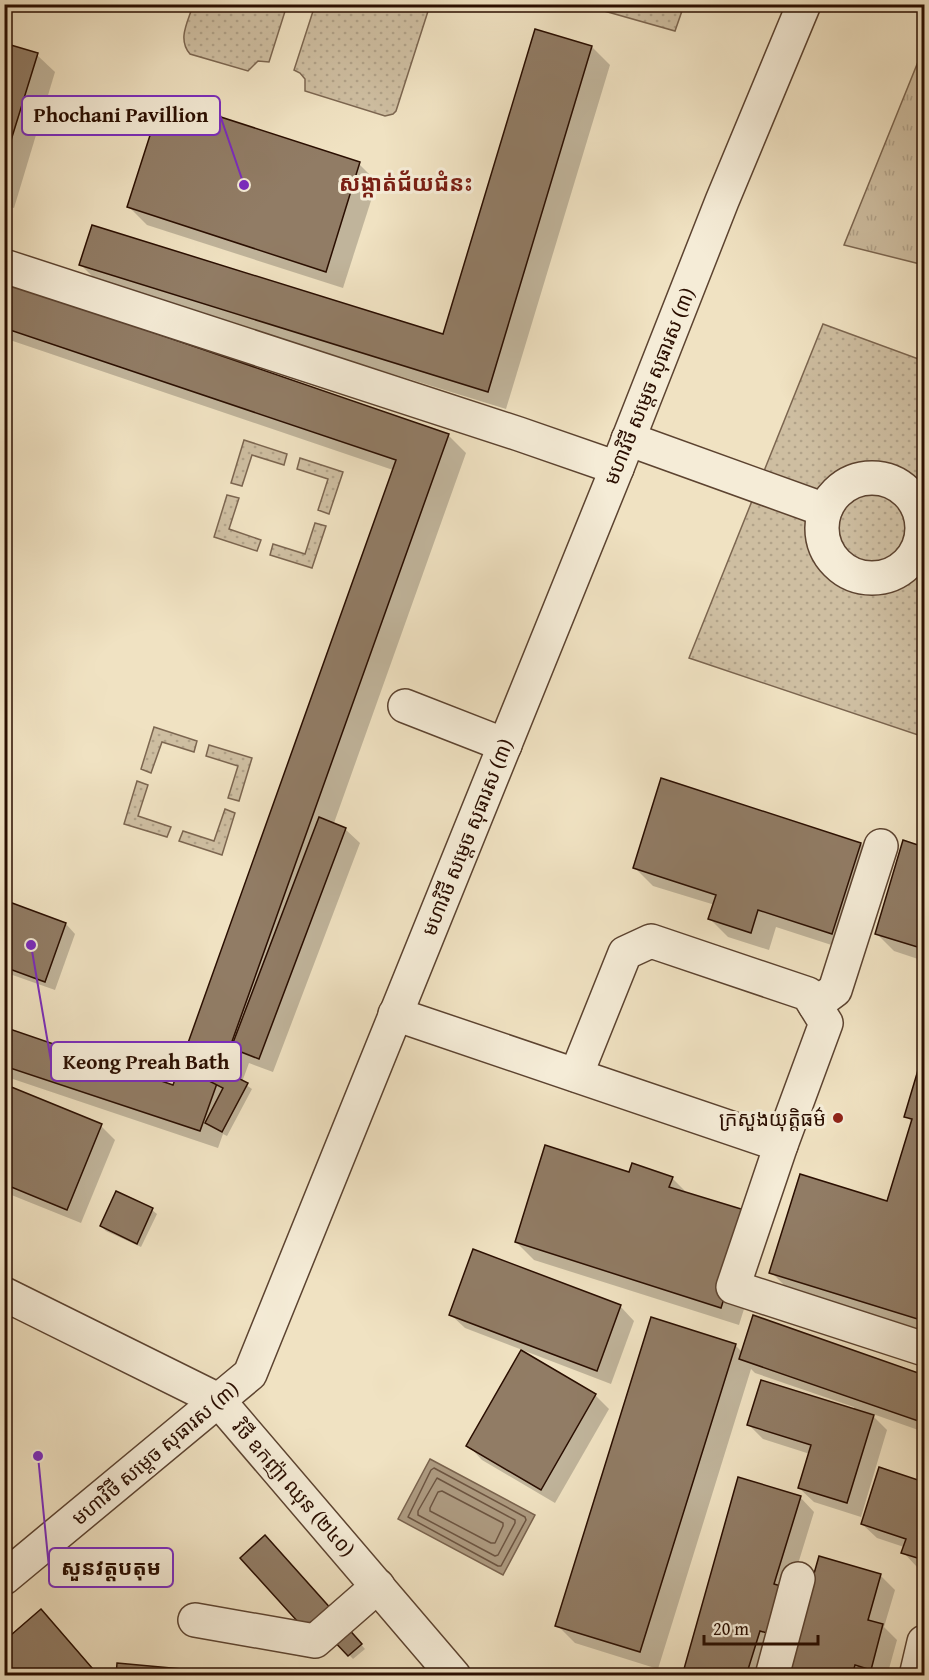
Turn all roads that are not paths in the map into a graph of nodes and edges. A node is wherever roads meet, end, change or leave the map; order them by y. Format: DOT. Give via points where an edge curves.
graph roads {
  1 [pos="804,4"];
  2 [pos="4,266"];
  3 [pos="623,453"];
  4 [pos="825,510"];
  5 [pos="405,706"];
  6 [pos="505,745"];
  7 [pos="881,846"];
  8 [pos="815,1005"];
  9 [pos="395,1014"];
  10 [pos="576,1075"];
  11 [pos="781,1145"];
  12 [pos="4,1294"];
  13 [pos="924,1349"];
  14 [pos="218,1400"];
  15 [pos="4,1578"];
  16 [pos="798,1579"];
  17 [pos="378,1586"];
  18 [pos="195,1620"];
  19 [pos="924,1642"];
  20 [pos="454,1676"];
  21 [pos="772,1676"];
  22 [pos="916,1676"];
  1 -- 3 [label="street, មហាវិថី សម្តេច សុធារស (៣)"];
  2 -- 3 [label="street" via="519,434"];
  3 -- 4 [label="street"];
  3 -- 6 [label="street, មហាវិថី សម្តេច សុធារស (៣)"];
  5 -- 6 [label="street"];
  6 -- 9 [label="street, មហាវិថី សម្តេច សុធារស (៣)"];
  7 -- 8 [label="street" via="835,990"];
  8 -- 10 [label="street" via="808,994 651,941 625,953"];
  8 -- 11 [label="street" via="826,1023"];
  9 -- 10 [label="street"];
  9 -- 14 [label="street, មហាវិថី សម្តេច សុធារស (៣)" via="250,1374"];
  10 -- 11 [label="street"];
  11 -- 13 [label="street" via="733,1287"];
  12 -- 14 [label="street, វិថី ឧកញ៉ា ឈុន (២៤០)"];
  14 -- 15 [label="street, មហាវិថី សម្តេច សុធារស (៣)"];
  14 -- 17 [label="street, វិថី ឧកញ៉ា ឈុន (២៤០)"];
  16 -- 21 [label="street"];
  17 -- 18 [label="street" via="315,1641"];
  17 -- 20 [label="street, វិថី ឧកញ៉ា ឈុន (២៤០)"];
  19 -- 22 [label="street"];
}
